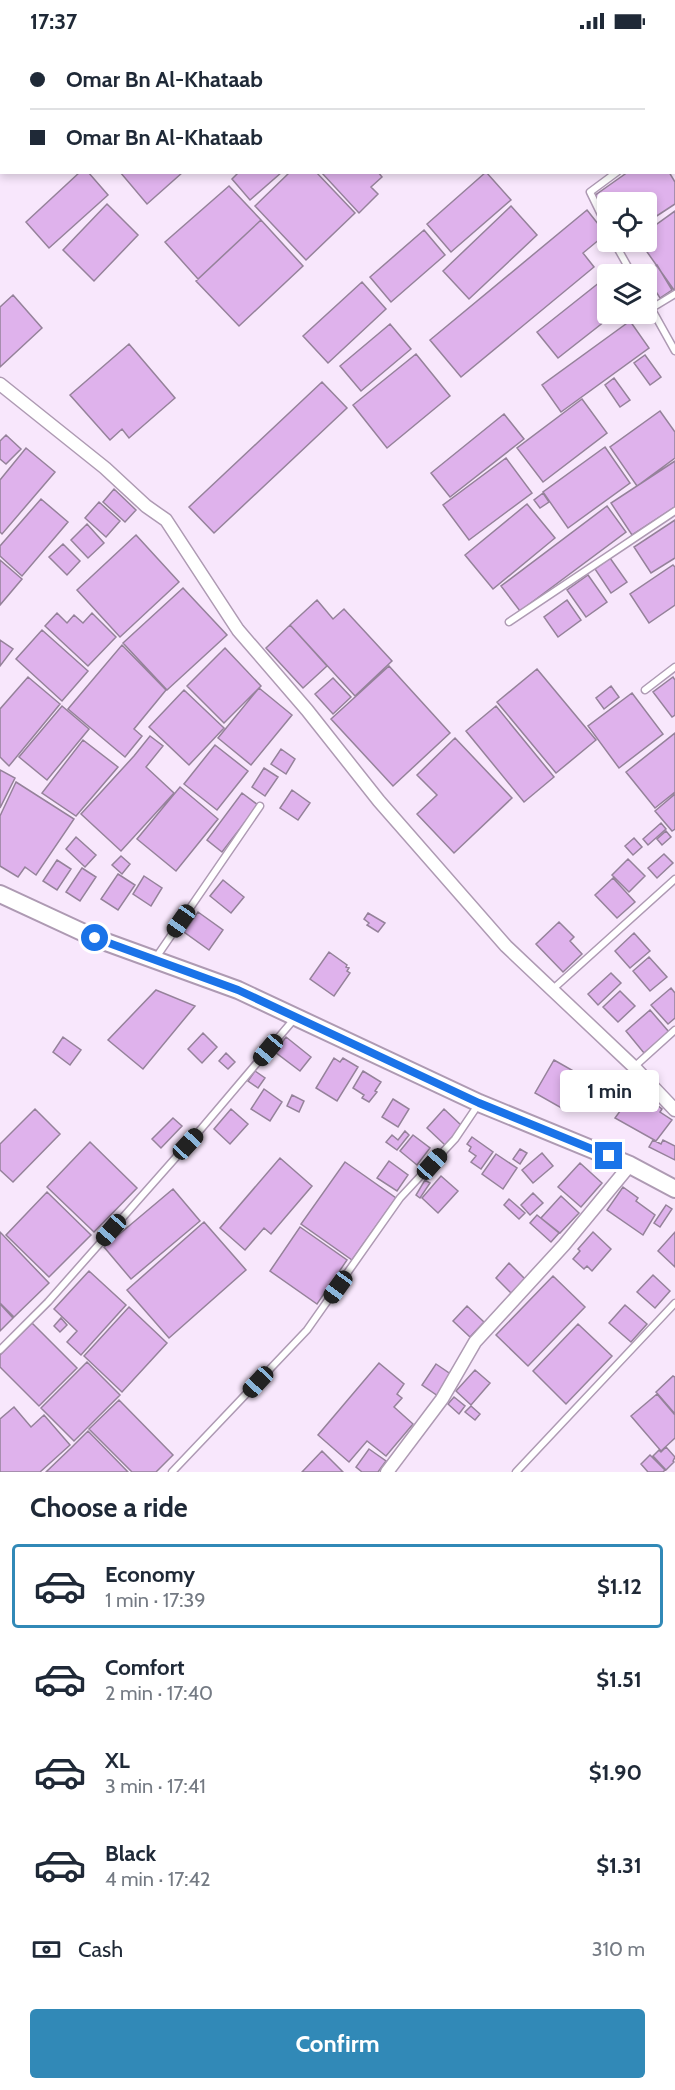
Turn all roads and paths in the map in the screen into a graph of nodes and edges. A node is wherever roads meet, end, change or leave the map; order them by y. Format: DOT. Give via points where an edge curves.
graph roads {
  1 [pos="614,174"];
  2 [pos="597,206"];
  3 [pos="675,294"];
  4 [pos="657,305"];
  5 [pos="657,317"];
  6 [pos="675,351"];
  7 [pos="0,384"];
  8 [pos="675,511"];
  9 [pos="508,622"];
  10 [pos="675,668"];
  11 [pos="645,690"];
  12 [pos="260,806"];
  13 [pos="675,879"];
  14 [pos="0,894"];
  15 [pos="154,960"];
  16 [pos="553,989"];
  17 [pos="295,1018"];
  18 [pos="675,1030"];
  19 [pos="634,1067"];
  20 [pos="479,1103"];
  21 [pos="675,1110"];
  22 [pos="630,1165"];
  23 [pos="675,1189"];
  24 [pos="675,1303"];
  25 [pos="0,1350"];
  26 [pos="172,1472"];
  27 [pos="387,1472"];
  28 [pos="516,1472"];
  1 -- 2 [label="lane" via="590,192"];
  3 -- 4 [label="lane"];
  5 -- 6 [label="lane"];
  7 -- 16 [label="street" via="166,520 238,630 379,801 498,938"];
  8 -- 9 [label="lane"];
  10 -- 11 [label="lane"];
  12 -- 15 [label="lane"];
  13 -- 16 [label="lane"];
  14 -- 15 [label="main road" via="95,938"];
  15 -- 17 [label="main road" via="238,990"];
  16 -- 19 [label="street"];
  17 -- 20 [label="main road"];
  17 -- 25 [label="lane" via="48,1302"];
  18 -- 19 [label="lane"];
  19 -- 21 [label="street"];
  20 -- 22 [label="main road"];
  20 -- 26 [label="lane" via="455,1139 400,1198 307,1330"];
  22 -- 23 [label="main road"];
  22 -- 27 [label="street" via="564,1245 475,1342 442,1399"];
  24 -- 28 [label="lane"];
}
